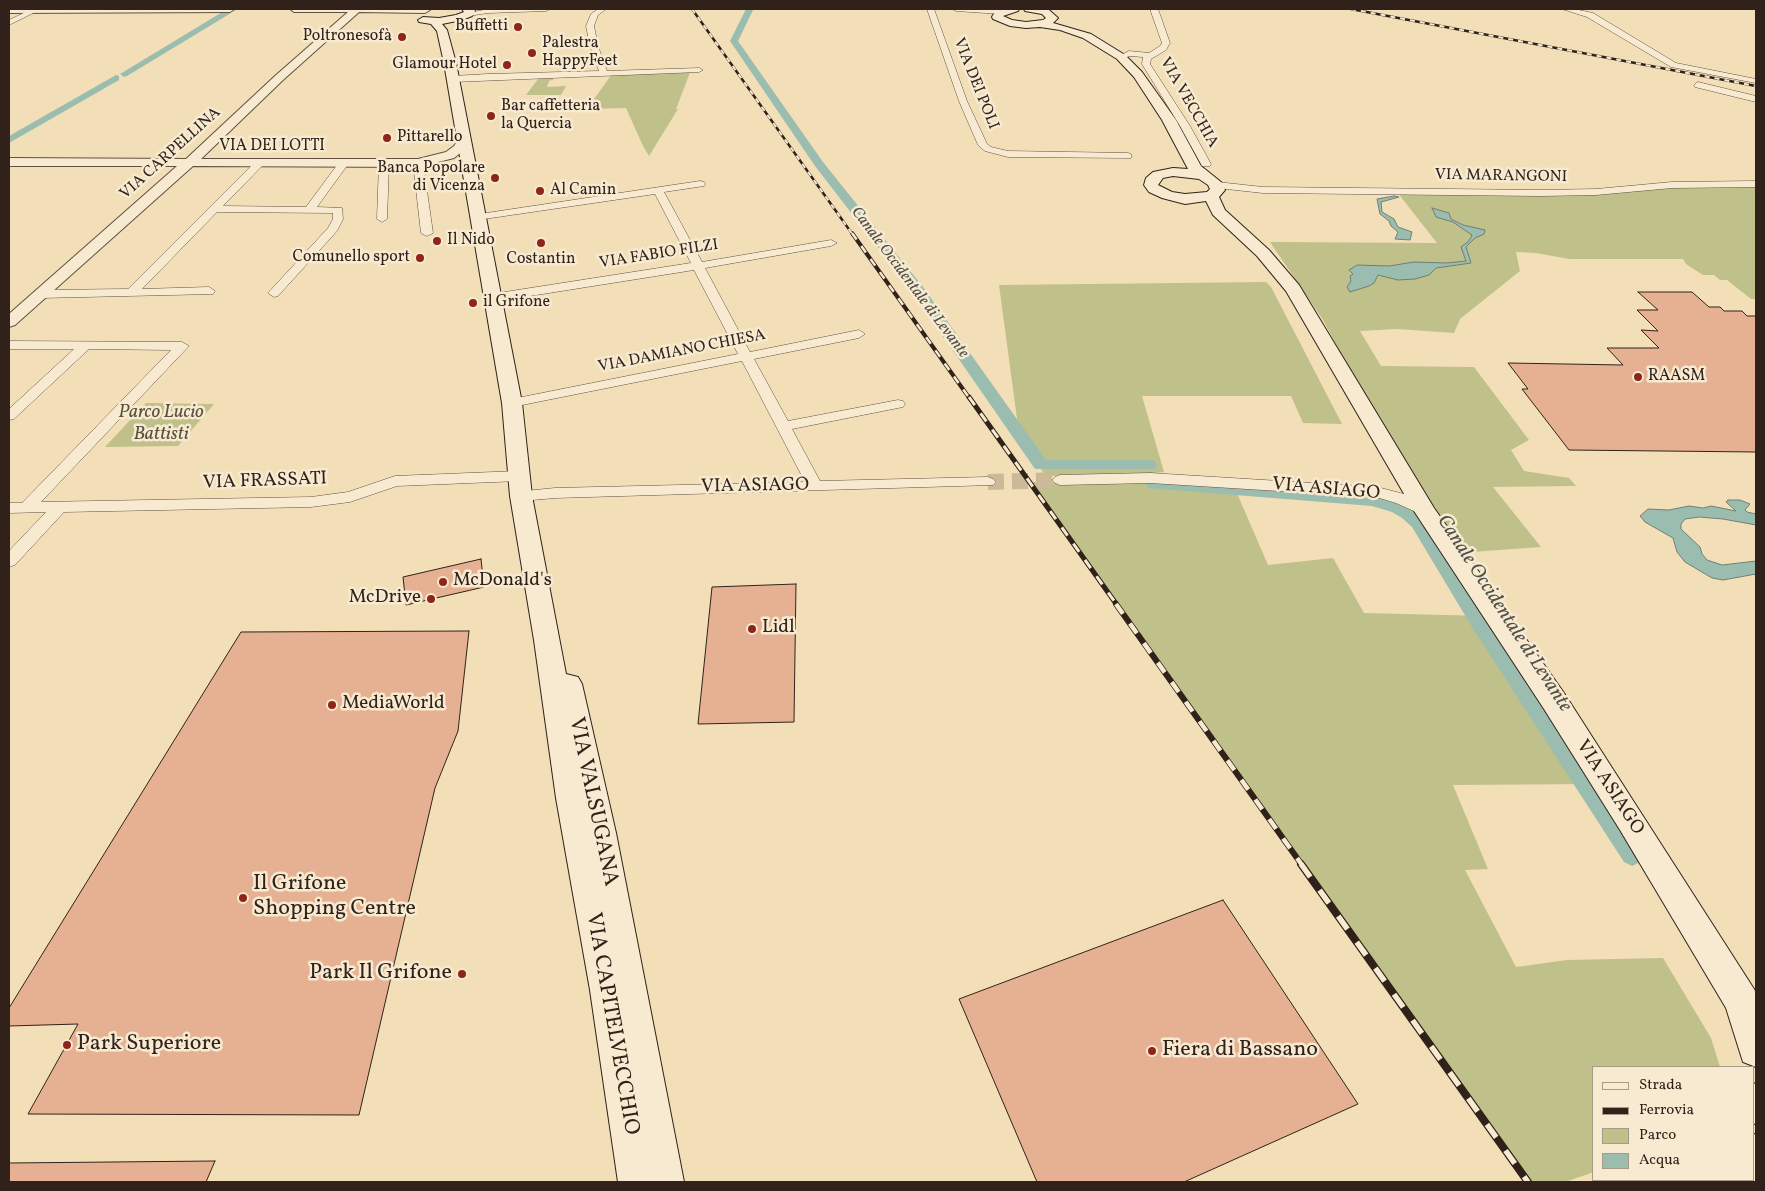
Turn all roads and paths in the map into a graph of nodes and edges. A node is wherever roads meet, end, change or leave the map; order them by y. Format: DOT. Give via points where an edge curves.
graph roads {
  1 [pos="230,9"];
  2 [pos="294,9"];
  3 [pos="486,9"];
  4 [pos="546,9"];
  5 [pos="930,9"];
  6 [pos="956,9"];
  7 [pos="1014,9"];
  8 [pos="1029,9"];
  9 [pos="1154,9"];
  10 [pos="1560,9"];
  11 [pos="1566,9"];
  12 [pos="9,10"];
  13 [pos="35,10"];
  14 [pos="356,10"];
  15 [pos="469,11"];
  16 [pos="595,11"];
  17 [pos="425,12"];
  18 [pos="999,13"];
  19 [pos="1583,22"];
  20 [pos="9,23"];
  21 [pos="1045,23"];
  22 [pos="438,25"];
  23 [pos="1125,55"];
  24 [pos="1150,56"];
  25 [pos="1648,59"];
  26 [pos="1666,61"];
  27 [pos="699,70"];
  28 [pos="604,72"];
  29 [pos="453,80"];
  30 [pos="1756,81"];
  31 [pos="1698,85"];
  32 [pos="1756,99"];
  33 [pos="464,140"];
  34 [pos="1128,156"];
  35 [pos="13,161"];
  36 [pos="344,163"];
  37 [pos="429,163"];
  38 [pos="187,164"];
  39 [pos="259,164"];
  40 [pos="384,164"];
  41 [pos="468,166"];
  42 [pos="1200,168"];
  43 [pos="700,184"];
  44 [pos="1756,184"];
  45 [pos="658,190"];
  46 [pos="1216,196"];
  47 [pos="310,208"];
  48 [pos="214,209"];
  49 [pos="477,217"];
  50 [pos="382,219"];
  51 [pos="427,233"];
  52 [pos="831,242"];
  53 [pos="697,266"];
  54 [pos="133,291"];
  55 [pos="209,291"];
  56 [pos="274,293"];
  57 [pos="41,294"];
  58 [pos="492,298"];
  59 [pos="9,322"];
  60 [pos="858,334"];
  61 [pos="9,345"];
  62 [pos="85,346"];
  63 [pos="746,357"];
  64 [pos="898,404"];
  65 [pos="513,413"];
  66 [pos="9,416"];
  67 [pos="783,426"];
  68 [pos="1060,480"];
  69 [pos="1407,481"];
  70 [pos="988,482"];
  71 [pos="815,486"];
  72 [pos="525,488"];
  73 [pos="1377,492"];
  74 [pos="60,506"];
  75 [pos="27,507"];
  76 [pos="9,508"];
  77 [pos="1425,511"];
  78 [pos="9,561"];
  79 [pos="1749,1008"];
  80 [pos="1756,1049"];
  81 [pos="638,1182"];
  82 [pos="664,1182"];
  1 -- 13 [label="street"];
  2 -- 14 [label="street"];
  3 -- 15 [label="street"];
  4 -- 15 [label="street"];
  5 -- 34 [label="street, VIA DEI POLI" via="963,101 983,145 988,149 1008,154"];
  6 -- 18 [label="street"];
  7 -- 18 [label="main road"];
  8 -- 21 [label="main road" via="1049,13 1053,18"];
  9 -- 24 [label="street, VIA VECCHIA" via="1166,43"];
  10 -- 19 [label="street"];
  11 -- 26 [label="street" via="1590,15"];
  12 -- 13 [label="street"];
  13 -- 20 [label="street"];
  14 -- 17 [label="street"];
  14 -- 38 [label="street, VIA CARPELLINA"];
  15 -- 22 [label="main road"];
  16 -- 28 [label="street" via="590,26"];
  17 -- 22 [label="main road" via="422,19"];
  18 -- 21 [label="main road" via="999,20 1010,23"];
  21 -- 23 [label="main road" via="1087,36"];
  22 -- 29 [label="main road, VIA VALSUGANA"];
  23 -- 24 [label="street"];
  23 -- 42 [label="main road"];
  24 -- 42 [label="street, VIA VECCHIA" via="1146,64 1186,126"];
  25 -- 26 [label="street"];
  26 -- 30 [label="street" via="1690,69"];
  27 -- 28 [label="street"];
  28 -- 29 [label="street"];
  29 -- 33 [label="main road, VIA VALSUGANA"];
  31 -- 32 [label="street"];
  33 -- 37 [label="street, VIA DEI LOTTI" via="450,155"];
  33 -- 41 [label="main road, VIA VALSUGANA"];
  35 -- 38 [label="street, VIA DEI LOTTI"];
  36 -- 39 [label="street, VIA DEI LOTTI"];
  36 -- 40 [label="street, VIA DEI LOTTI"];
  36 -- 47 [label="street, VIA DEI LOTTI"];
  37 -- 40 [label="street, VIA DEI LOTTI"];
  37 -- 41 [label="street, VIA DEI LOTTI"];
  37 -- 51 [label="street"];
  38 -- 39 [label="street, VIA DEI LOTTI"];
  38 -- 57 [label="street, VIA CARPELLINA"];
  39 -- 48 [label="street"];
  40 -- 50 [label="street"];
  41 -- 49 [label="main road, VIA VALSUGANA"];
  42 -- 46 [label="main road"];
  42 -- 46 [label="main road" via="1158,175 1151,185 1167,196 1185,199"];
  43 -- 45 [label="street"];
  44 -- 46 [label="street, VIA MARANGONI" via="1672,185 1560,193 1244,190"];
  45 -- 49 [label="street"];
  45 -- 53 [label="street"];
  46 -- 69 [label="main road" via="1292,289"];
  47 -- 48 [label="street"];
  47 -- 56 [label="street" via="338,210 338,219 333,229"];
  48 -- 54 [label="street"];
  49 -- 58 [label="main road, VIA VALSUGANA"];
  52 -- 53 [label="street, VIA FABIO FILZI"];
  53 -- 58 [label="street, VIA FABIO FILZI"];
  53 -- 63 [label="street"];
  54 -- 55 [label="street"];
  54 -- 57 [label="street"];
  57 -- 59 [label="street, VIA CARPELLINA"];
  58 -- 65 [label="main road, VIA VALSUGANA"];
  60 -- 63 [label="street, VIA DAMIANO CHIESA"];
  61 -- 62 [label="street"];
  62 -- 66 [label="street"];
  62 -- 75 [label="street" via="182,346"];
  63 -- 65 [label="street, VIA DAMIANO CHIESA"];
  63 -- 67 [label="street"];
  64 -- 67 [label="street"];
  65 -- 72 [label="main road, VIA VALSUGANA"];
  67 -- 71 [label="street"];
  68 -- 73 [label="street, VIA ASIAGO" via="1150,478"];
  69 -- 73 [label="street, VIA ASIAGO"];
  69 -- 77 [label="main road"];
  70 -- 71 [label="street, VIA ASIAGO"];
  71 -- 72 [label="street, VIA ASIAGO"];
  72 -- 74 [label="street, VIA FRASSATI" via="395,481 350,497 311,502"];
  72 -- 81 [label="main road, VIA CAPITELVECCHIO" via="571,798"];
  72 -- 82 [label="main road, VIA VALSUGANA" via="601,832"];
  73 -- 77 [label="street, VIA ASIAGO" via="1402,499"];
  74 -- 75 [label="street, VIA FRASSATI"];
  74 -- 78 [label="street"];
  75 -- 76 [label="street, VIA FRASSATI"];
  77 -- 79 [label="main road, VIA ASIAGO" via="1585,749"];
  79 -- 80 [label="main road, VIA ASIAGO"];
}
